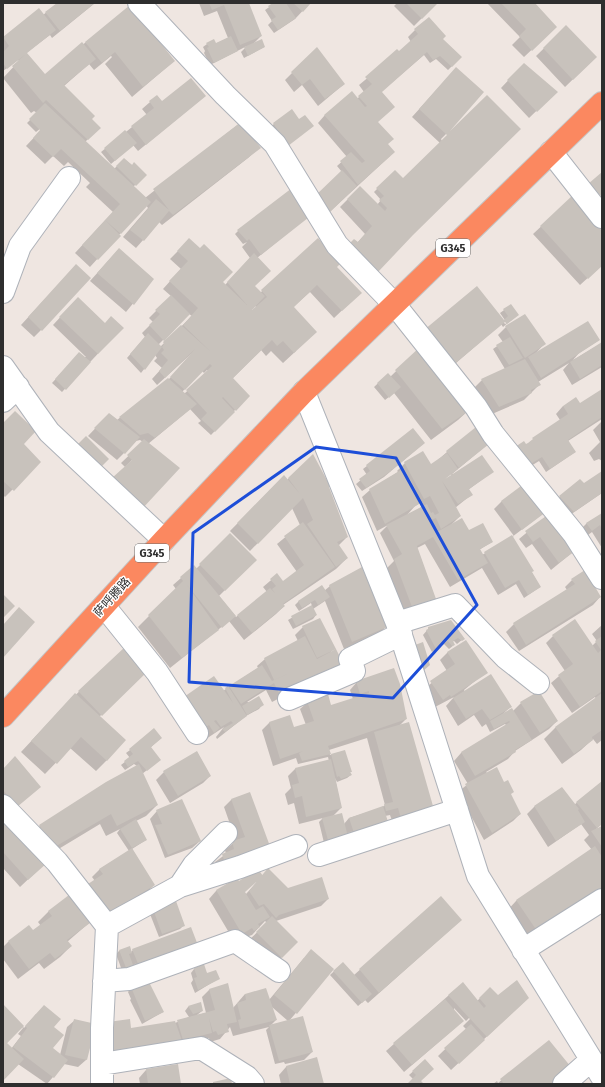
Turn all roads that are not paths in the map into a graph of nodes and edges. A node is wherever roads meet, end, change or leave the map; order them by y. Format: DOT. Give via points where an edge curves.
graph roads {
  1 [pos="139,3"];
  2 [pos="602,103"];
  3 [pos="551,152"];
  4 [pos="69,178"];
  5 [pos="602,217"];
  6 [pos="3,292"];
  7 [pos="395,305"];
  8 [pos="3,367"];
  9 [pos="304,392"];
  10 [pos="11,394"];
  11 [pos="164,540"];
  12 [pos="602,578"];
  13 [pos="104,606"];
  14 [pos="399,628"];
  15 [pos="538,683"];
  16 [pos="289,698"];
  17 [pos="3,716"];
  18 [pos="197,732"];
  19 [pos="3,806"];
  20 [pos="457,810"];
  21 [pos="226,833"];
  22 [pos="296,846"];
  23 [pos="319,855"];
  24 [pos="180,886"];
  25 [pos="602,900"];
  26 [pos="107,926"];
  27 [pos="523,950"];
  28 [pos="279,971"];
  29 [pos="104,981"];
  30 [pos="597,1069"];
  31 [pos="102,1074"];
  32 [pos="253,1084"];
  33 [pos="564,1084"];
  1 -- 7 [label="street" via="274,144 337,245"];
  2 -- 3 [label="highway, G345"];
  3 -- 5 [label="street"];
  3 -- 7 [label="highway, G345"];
  4 -- 6 [label="street" via="20,246"];
  7 -- 9 [label="highway, G345"];
  7 -- 12 [label="street" via="476,407 493,434 574,534"];
  8 -- 10 [label="street"];
  9 -- 11 [label="highway, 萨呼腾路 / G345"];
  9 -- 14 [label="street"];
  10 -- 11 [label="street"];
  11 -- 13 [label="highway, 萨呼腾路 / G345"];
  13 -- 17 [label="highway, 萨呼腾路 / G345"];
  13 -- 18 [label="street" via="157,672"];
  14 -- 15 [label="street" via="455,605 505,657"];
  14 -- 16 [label="street" via="350,659 354,671"];
  14 -- 20 [label="street"];
  19 -- 26 [label="street" via="57,862"];
  20 -- 23 [label="street"];
  20 -- 27 [label="street" via="478,876"];
  21 -- 24 [label="street" via="194,865"];
  22 -- 24 [label="street"];
  24 -- 26 [label="street"];
  25 -- 27 [label="street"];
  26 -- 29 [label="street"];
  27 -- 30 [label="street"];
  28 -- 29 [label="street" via="235,941 129,979"];
  29 -- 31 [label="street"];
  30 -- 33 [label="street"];
  31 -- 32 [label="street" via="201,1048 248,1077"];
}
